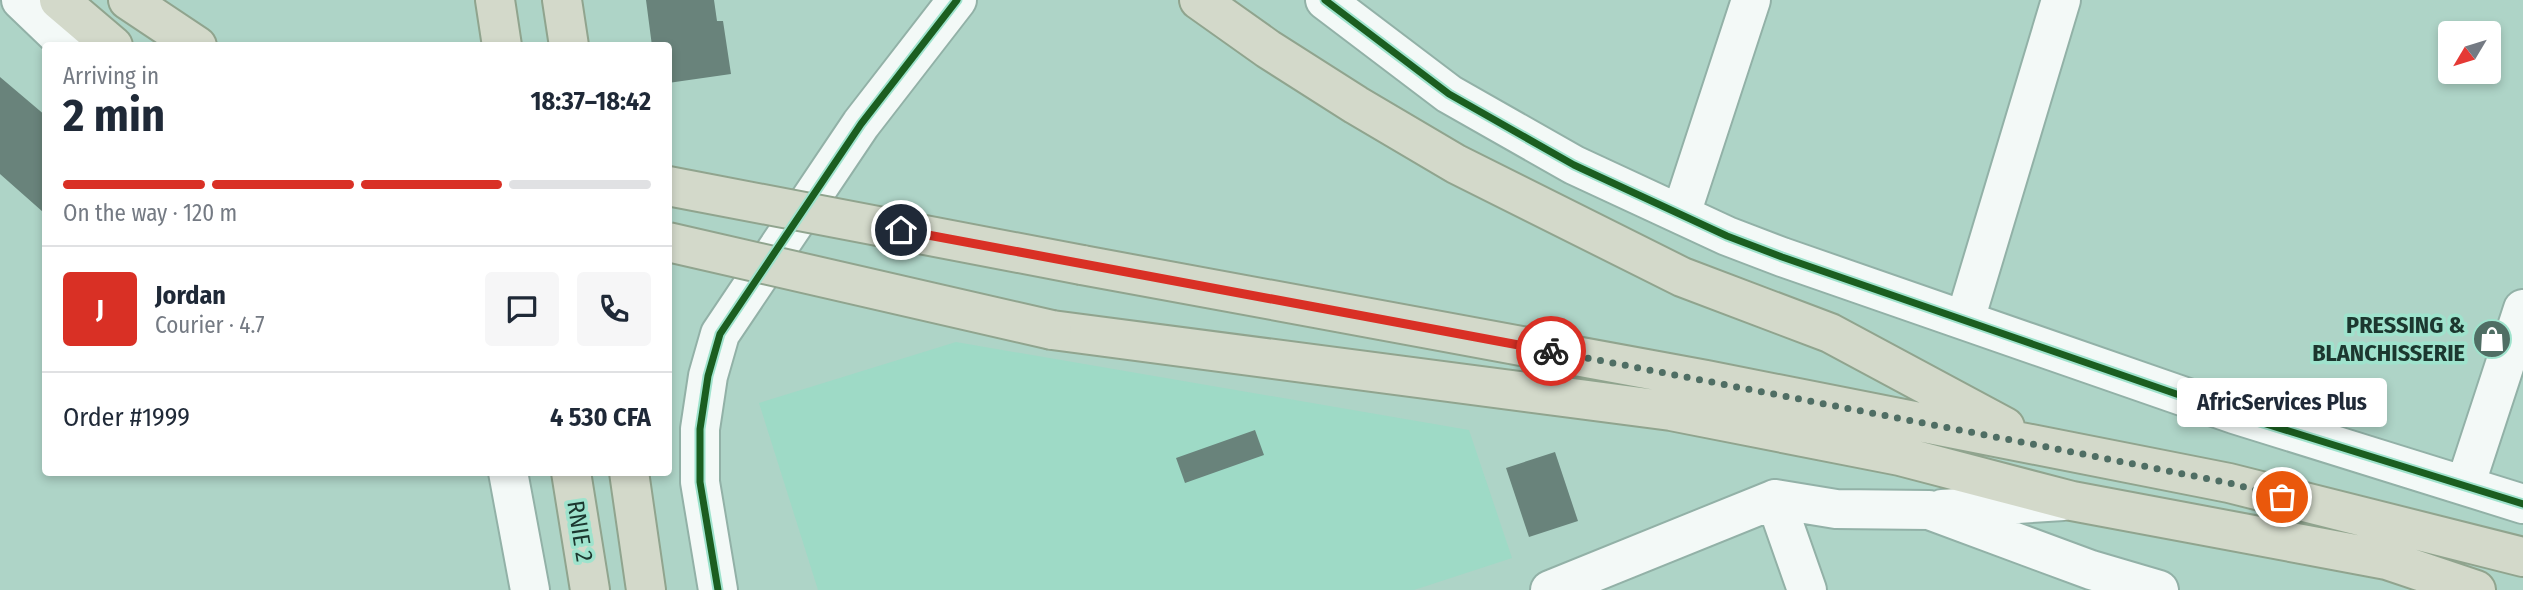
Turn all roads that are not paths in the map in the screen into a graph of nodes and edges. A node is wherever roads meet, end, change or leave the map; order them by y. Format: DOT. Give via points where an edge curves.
graph roads {
  1 [pos="21,0"];
  2 [pos="59,0"];
  3 [pos="128,0"];
  4 [pos="495,0"];
  5 [pos="562,0"];
  6 [pos="957,0"];
  7 [pos="1199,0"];
  8 [pos="1325,0"];
  9 [pos="1751,0"];
  10 [pos="2060,0"];
  11 [pos="65,42"];
  12 [pos="108,42"];
  13 [pos="191,42"];
  14 [pos="501,42"];
  15 [pos="568,42"];
  16 [pos="672,187"];
  17 [pos="1681,214"];
  18 [pos="672,243"];
  19 [pos="2523,309"];
  20 [pos="1965,320"];
  21 [pos="2037,445"];
  22 [pos="509,476"];
  23 [pos="572,476"];
  24 [pos="630,476"];
  25 [pos="2465,486"];
  26 [pos="1775,499"];
  27 [pos="2073,501"];
  28 [pos="2523,504"];
  29 [pos="1929,510"];
  30 [pos="2523,557"];
  31 [pos="530,590"];
  32 [pos="590,590"];
  33 [pos="646,590"];
  34 [pos="718,590"];
  35 [pos="1550,590"];
  36 [pos="1807,590"];
  37 [pos="2159,590"];
  38 [pos="2476,590"];
  1 -- 11 [label="street"];
  2 -- 12 [label="highway"];
  3 -- 13 [label="highway"];
  4 -- 14 [label="highway"];
  5 -- 15 [label="highway"];
  6 -- 34 [label="street" via="861,124 720,334 700,429 700,482"];
  7 -- 21 [label="highway" via="1268,49 1456,164 1682,277 1830,333"];
  8 -- 17 [label="street" via="1449,93 1574,165"];
  9 -- 17 [label="street"];
  10 -- 20 [label="street"];
  16 -- 21 [label="highway, bridge"];
  17 -- 20 [label="street" via="1782,257"];
  18 -- 27 [label="highway, bridge" via="1052,330 1671,411 1900,456"];
  19 -- 25 [label="street"];
  20 -- 25 [label="street" via="2234,414"];
  21 -- 30 [label="highway" via="2229,483"];
  22 -- 31 [label="street"];
  23 -- 32 [label="highway, RNIE 2 / RNIE 2"];
  24 -- 33 [label="highway"];
  25 -- 28 [label="street"];
  26 -- 29 [label="street" via="1836,509"];
  26 -- 35 [label="street"];
  26 -- 36 [label="street"];
  27 -- 29 [label="street"];
  27 -- 38 [label="highway" via="2387,560"];
  29 -- 37 [label="street"];
}
